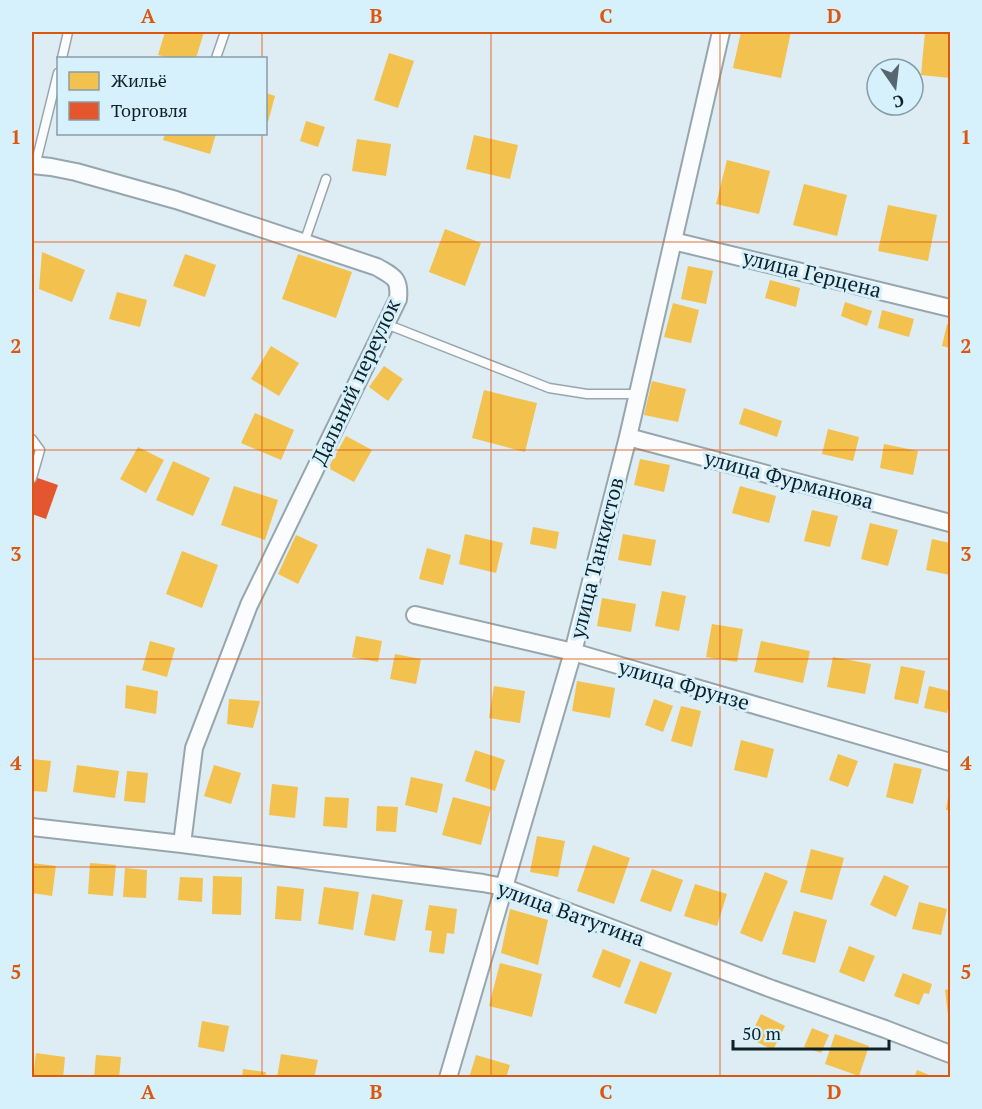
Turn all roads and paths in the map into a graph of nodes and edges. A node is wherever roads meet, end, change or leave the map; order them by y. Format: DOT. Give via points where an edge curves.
graph roads {
  1 [pos="68,32"];
  2 [pos="225,32"];
  3 [pos="721,32"];
  4 [pos="62,57"];
  5 [pos="216,57"];
  6 [pos="57,78"];
  7 [pos="33,166"];
  8 [pos="326,179"];
  9 [pos="673,241"];
  10 [pos="304,243"];
  11 [pos="951,308"];
  12 [pos="386,324"];
  13 [pos="638,394"];
  14 [pos="628,437"];
  15 [pos="32,439"];
  16 [pos="32,477"];
  17 [pos="951,523"];
  18 [pos="415,615"];
  19 [pos="573,652"];
  20 [pos="951,762"];
  21 [pos="32,827"];
  22 [pos="182,844"];
  23 [pos="504,887"];
  24 [pos="951,1054"];
  25 [pos="448,1077"];
  1 -- 4 [label="lane"];
  2 -- 5 [label="lane"];
  3 -- 9 [label="street, улица Танкистов"];
  6 -- 7 [label="lane"];
  7 -- 10 [label="street, Дальний переулок" via="76,172 176,200"];
  8 -- 10 [label="lane"];
  9 -- 11 [label="street, улица Герцена"];
  9 -- 13 [label="street, улица Танкистов"];
  10 -- 12 [label="street, Дальний переулок" via="377,267 394,278 399,286 398,300"];
  12 -- 13 [label="lane" via="549,388 587,394"];
  12 -- 22 [label="street, Дальний переулок" via="249,605 194,748"];
  13 -- 14 [label="street, улица Танкистов"];
  14 -- 17 [label="street, улица Фурманова"];
  14 -- 19 [label="street, улица Танкистов"];
  15 -- 16 [label="lane" via="40,450"];
  18 -- 19 [label="street, улица Фрунзе"];
  19 -- 20 [label="street, улица Фрунзе"];
  19 -- 23 [label="street, улица Танкистов"];
  21 -- 22 [label="street, улица Ватутина"];
  22 -- 23 [label="street, улица Ватутина"];
  23 -- 24 [label="street, улица Ватутина"];
  23 -- 25 [label="street, улица Танкистов"];
}
